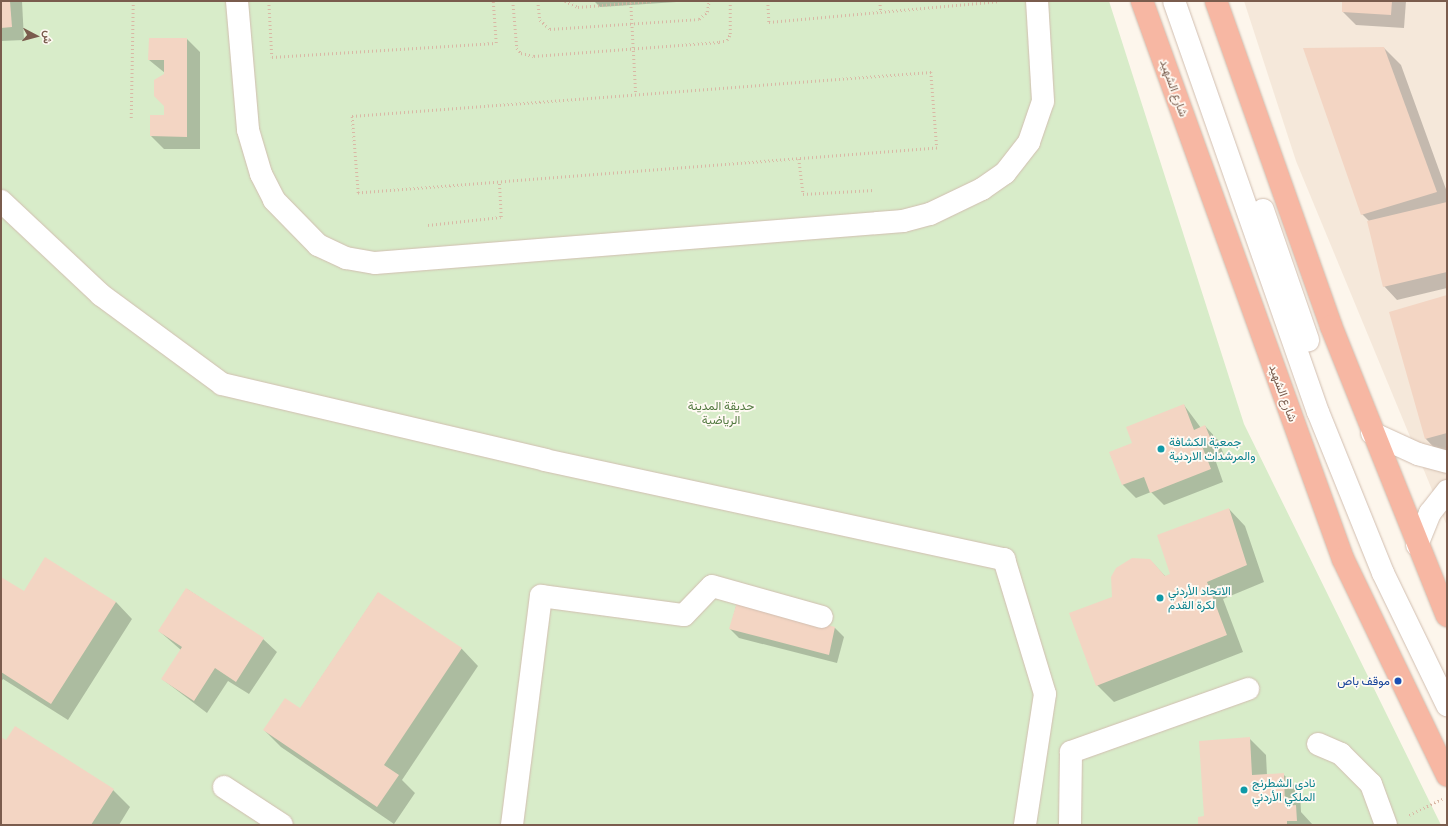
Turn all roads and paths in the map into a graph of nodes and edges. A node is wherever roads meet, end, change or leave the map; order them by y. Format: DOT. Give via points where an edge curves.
graph roads {
  1 [pos="134,1"];
  2 [pos="237,1"];
  3 [pos="269,1"];
  4 [pos="493,1"];
  5 [pos="513,1"];
  6 [pos="538,1"];
  7 [pos="565,1"];
  8 [pos="654,1"];
  9 [pos="709,1"];
  10 [pos="730,1"];
  11 [pos="768,1"];
  12 [pos="880,1"];
  13 [pos="998,1"];
  14 [pos="1037,1"];
  15 [pos="1142,1"];
  16 [pos="1174,1"];
  17 [pos="1190,1"];
  18 [pos="1216,1"];
  19 [pos="631,3"];
  20 [pos="881,13"];
  21 [pos="632,24"];
  22 [pos="634,49"];
  23 [pos="636,94"];
  24 [pos="131,118"];
  25 [pos="799,159"];
  26 [pos="499,182"];
  27 [pos="874,190"];
  28 [pos="1,201"];
  29 [pos="428,225"];
  30 [pos="1372,433"];
  31 [pos="1447,462"];
  32 [pos="1447,491"];
  33 [pos="1417,545"];
  34 [pos="1447,616"];
  35 [pos="822,617"];
  36 [pos="1447,677"];
  37 [pos="1248,689"];
  38 [pos="1447,705"];
  39 [pos="1318,744"];
  40 [pos="1447,775"];
  41 [pos="224,787"];
  42 [pos="1447,796"];
  43 [pos="1396,821"];
  44 [pos="1028,823"];
  45 [pos="1447,823"];
  46 [pos="282,825"];
  47 [pos="512,825"];
  48 [pos="1070,825"];
  49 [pos="1443,825"];
  1 -- 24 [label="path"];
  2 -- 14 [label="street" via="248,130 261,174 274,200 318,245 346,258 375,263 895,221 930,214 976,192 1005,173 1029,142 1043,101"];
  3 -- 4 [label="path" via="272,57 496,43"];
  5 -- 22 [label="path" via="515,42 521,53 534,56"];
  6 -- 21 [label="path" via="540,20 550,29"];
  7 -- 19 [label="path" via="578,8"];
  8 -- 19 [label="path"];
  9 -- 21 [label="path" via="707,12 698,19"];
  10 -- 22 [label="path" via="731,28 727,40"];
  11 -- 20 [label="path" via="769,22"];
  12 -- 20 [label="path"];
  13 -- 20 [label="path"];
  15 -- 40 [label="highway, شارع الشهيد" via="1344,559"];
  16 -- 38 [label="street" via="1318,412 1383,572"];
  17 -- 36 [label="street" via="1356,472"];
  18 -- 30 [label="highway"];
  19 -- 21 [label="path"];
  21 -- 22 [label="path"];
  22 -- 23 [label="path"];
  23 -- 25 [label="path" via="931,72 937,148"];
  23 -- 26 [label="path" via="352,116 358,193"];
  25 -- 26 [label="path"];
  25 -- 27 [label="path" via="803,194"];
  26 -- 29 [label="path" via="501,217"];
  28 -- 44 [label="street" via="101,295 222,384 545,460 1004,559 1045,694"];
  30 -- 31 [label="street" via="1418,454"];
  30 -- 33 [label="highway"];
  32 -- 33 [label="street" via="1430,513"];
  33 -- 34 [label="highway"];
  35 -- 47 [label="street" via="712,586 684,615 541,596"];
  37 -- 48 [label="street" via="1071,752"];
  39 -- 43 [label="street" via="1341,754 1371,784"];
  41 -- 46 [label="street"];
  42 -- 43 [label="path"];
  45 -- 49 [label="path"];
}
